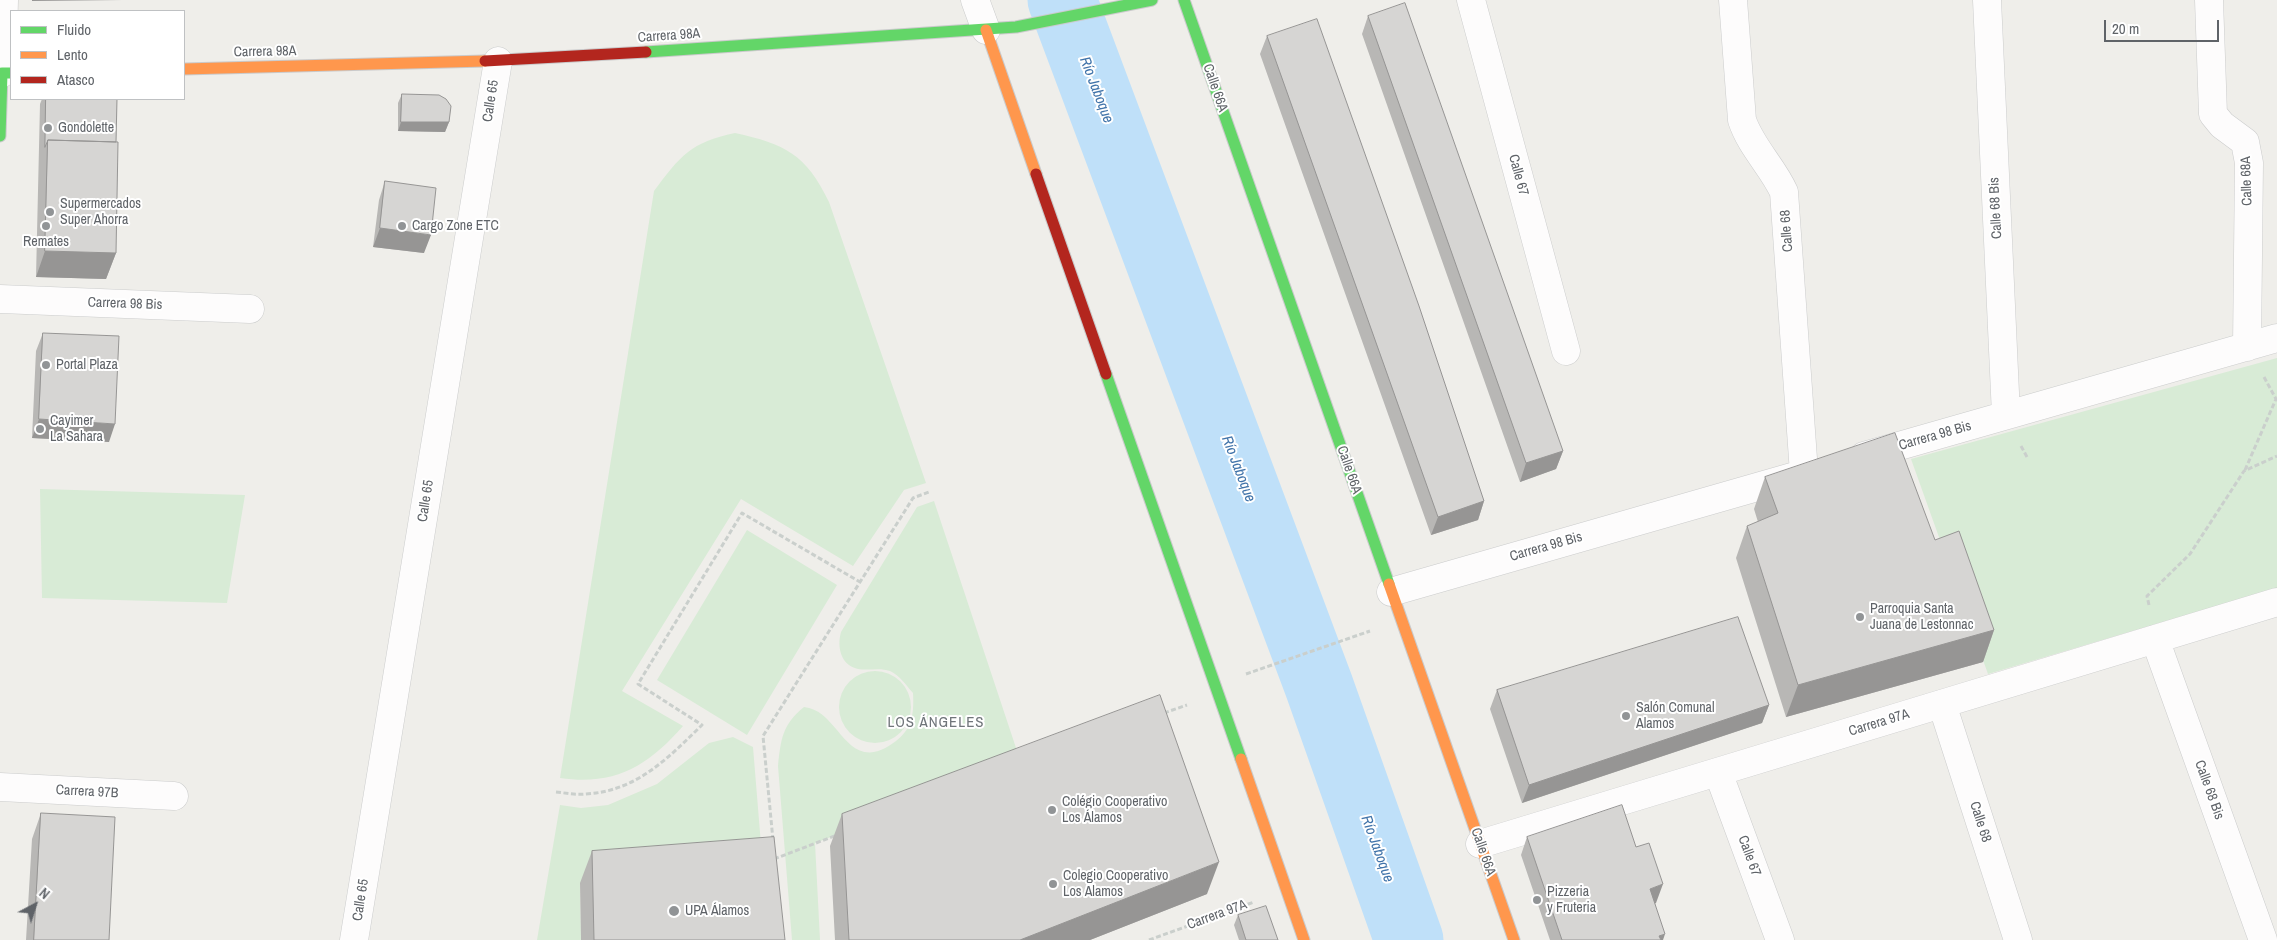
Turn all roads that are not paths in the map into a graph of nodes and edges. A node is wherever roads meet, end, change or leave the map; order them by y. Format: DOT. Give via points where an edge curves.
graph roads {
  1 [pos="4,0"];
  2 [pos="975,0"];
  3 [pos="1152,0"];
  4 [pos="1184,0"];
  5 [pos="1471,0"];
  6 [pos="1732,0"];
  7 [pos="1987,0"];
  8 [pos="2209,0"];
  9 [pos="986,30"];
  10 [pos="498,62"];
  11 [pos="185,69"];
  12 [pos="6,73"];
  13 [pos="0,136"];
  14 [pos="0,299"];
  15 [pos="250,309"];
  16 [pos="2277,338"];
  17 [pos="2247,347"];
  18 [pos="1566,351"];
  19 [pos="2006,415"];
  20 [pos="1804,473"];
  21 [pos="1392,592"];
  22 [pos="2277,602"];
  23 [pos="2154,639"];
  24 [pos="1942,704"];
  25 [pos="1718,772"];
  26 [pos="0,787"];
  27 [pos="174,796"];
  28 [pos="1480,844"];
  29 [pos="354,940"];
  30 [pos="1304,940"];
  31 [pos="1514,940"];
  32 [pos="1780,940"];
  33 [pos="2018,940"];
  34 [pos="2263,940"];
  1 -- 12 [label="street"];
  2 -- 9 [label="street"];
  3 -- 9 [label="street, Carrera 98A"];
  4 -- 21 [label="street, Calle 66A"];
  5 -- 18 [label="street, Calle 67"];
  6 -- 20 [label="street, Calle 68" via="1742,120 1747,137 1775,174 1784,192"];
  7 -- 19 [label="street, Calle 68 Bis"];
  8 -- 17 [label="street, Calle 68A" via="2213,114 2245,142 2248,163"];
  9 -- 10 [label="street, Carrera 98A"];
  9 -- 30 [label="street"];
  10 -- 11 [label="street, Carrera 98A"];
  10 -- 29 [label="street, Calle 65"];
  12 -- 13 [label="street"];
  14 -- 15 [label="street, Carrera 98 Bis"];
  16 -- 17 [label="street, Carrera 98 Bis"];
  17 -- 19 [label="street, Carrera 98 Bis"];
  19 -- 20 [label="street, Carrera 98 Bis"];
  20 -- 21 [label="street, Carrera 98 Bis"];
  21 -- 28 [label="street, Calle 66A"];
  22 -- 23 [label="street, Carrera 97A"];
  23 -- 24 [label="street, Carrera 97A"];
  23 -- 34 [label="street, Calle 68 Bis"];
  24 -- 25 [label="street, Carrera 97A"];
  24 -- 33 [label="street, Calle 68"];
  25 -- 28 [label="street, Carrera 97A"];
  25 -- 32 [label="street, Calle 67"];
  26 -- 27 [label="street, Carrera 97B"];
  28 -- 31 [label="street, Calle 66A"];
}
